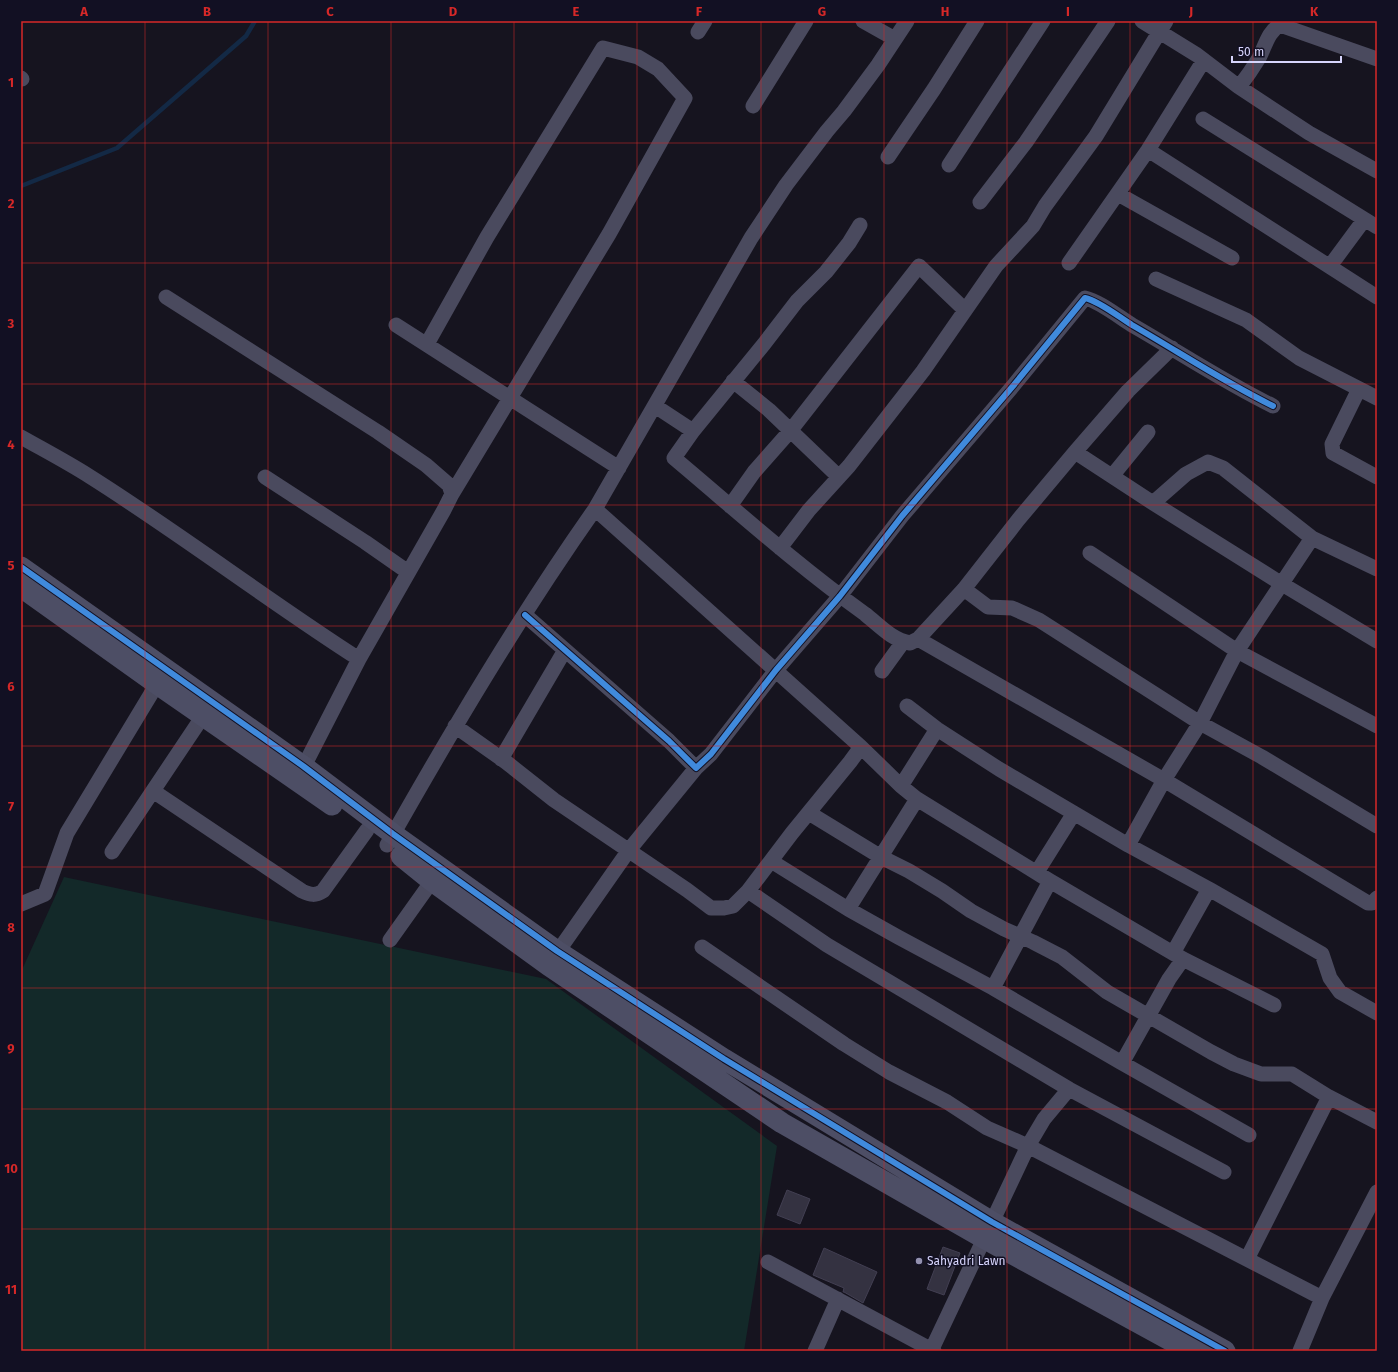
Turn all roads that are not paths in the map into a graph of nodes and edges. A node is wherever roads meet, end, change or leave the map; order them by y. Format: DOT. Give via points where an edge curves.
graph roads {
  1 [pos="806,21"];
  2 [pos="862,21"];
  3 [pos="907,21"];
  4 [pos="977,21"];
  5 [pos="1043,21"];
  6 [pos="1108,21"];
  7 [pos="1142,21"];
  8 [pos="1163,26"];
  9 [pos="896,39"];
  10 [pos="1377,59"];
  11 [pos="1204,60"];
  12 [pos="1239,87"];
  13 [pos="753,106"];
  14 [pos="1203,119"];
  15 [pos="1148,150"];
  16 [pos="888,157"];
  17 [pos="949,165"];
  18 [pos="1377,171"];
  19 [pos="1118,194"];
  20 [pos="980,202"];
  21 [pos="1371,223"];
  22 [pos="860,225"];
  23 [pos="1232,258"];
  24 [pos="1069,263"];
  25 [pos="1330,266"];
  26 [pos="1156,279"];
  27 [pos="166,297"];
  28 [pos="1377,297"];
  29 [pos="965,310"];
  30 [pos="396,325"];
  31 [pos="427,344"];
  32 [pos="1172,348"];
  33 [pos="733,381"];
  34 [pos="1359,389"];
  35 [pos="509,398"];
  36 [pos="1377,398"];
  37 [pos="654,406"];
  38 [pos="1273,406"];
  39 [pos="790,430"];
  40 [pos="693,431"];
  41 [pos="1148,432"];
  42 [pos="21,436"];
  43 [pos="1075,452"];
  44 [pos="619,468"];
  45 [pos="1112,476"];
  46 [pos="266,477"];
  47 [pos="839,477"];
  48 [pos="1377,477"];
  49 [pos="452,494"];
  50 [pos="1153,503"];
  51 [pos="730,506"];
  52 [pos="595,509"];
  53 [pos="1312,538"];
  54 [pos="780,548"];
  55 [pos="1090,553"];
  56 [pos="21,567"];
  57 [pos="1377,569"];
  58 [pos="408,572"];
  59 [pos="1282,584"];
  60 [pos="21,587"];
  61 [pos="964,589"];
  62 [pos="840,596"];
  63 [pos="525,615"];
  64 [pos="918,639"];
  65 [pos="1377,640"];
  66 [pos="902,642"];
  67 [pos="565,650"];
  68 [pos="1237,651"];
  69 [pos="359,659"];
  70 [pos="776,670"];
  71 [pos="882,670"];
  72 [pos="157,684"];
  73 [pos="907,706"];
  74 [pos="203,716"];
  75 [pos="1200,723"];
  76 [pos="455,726"];
  77 [pos="1377,726"];
  78 [pos="937,729"];
  79 [pos="860,747"];
  80 [pos="502,758"];
  81 [pos="696,768"];
  82 [pos="300,773"];
  83 [pos="1164,780"];
  84 [pos="901,786"];
  85 [pos="153,791"];
  86 [pos="918,799"];
  87 [pos="809,813"];
  88 [pos="1074,813"];
  89 [pos="1377,826"];
  90 [pos="367,830"];
  91 [pos="390,840"];
  92 [pos="1128,845"];
  93 [pos="629,850"];
  94 [pos="112,852"];
  95 [pos="881,857"];
  96 [pos="771,861"];
  97 [pos="1037,872"];
  98 [pos="432,881"];
  99 [pos="1050,881"];
  100 [pos="1209,889"];
  101 [pos="748,891"];
  102 [pos="1377,898"];
  103 [pos="21,904"];
  104 [pos="848,909"];
  105 [pos="1021,936"];
  106 [pos="390,940"];
  107 [pos="702,947"];
  108 [pos="1178,956"];
  109 [pos="553,958"];
  110 [pos="992,988"];
  111 [pos="1274,1005"];
  112 [pos="1377,1013"];
  113 [pos="1148,1015"];
  114 [pos="1122,1063"];
  115 [pos="1069,1089"];
  116 [pos="1329,1096"];
  117 [pos="1377,1122"];
  118 [pos="1250,1135"];
  119 [pos="1028,1146"];
  120 [pos="1224,1172"];
  121 [pos="1377,1192"];
  122 [pos="988,1231"];
  123 [pos="1246,1259"];
  124 [pos="768,1262"];
  125 [pos="1322,1298"];
  126 [pos="838,1299"];
  127 [pos="815,1351"];
  128 [pos="932,1351"];
  129 [pos="1190,1351"];
  130 [pos="1225,1351"];
  131 [pos="1300,1351"];
  1 -- 13 [label="street"];
  2 -- 9 [label="street"];
  3 -- 9 [label="street"];
  4 -- 16 [label="street"];
  5 -- 17 [label="street"];
  6 -- 20 [label="street" via="1026,142"];
  7 -- 8 [label="street"];
  8 -- 11 [label="street"];
  8 -- 29 [label="street" via="1096,136 1045,206 1034,226 996,266"];
  9 -- 37 [label="street" via="849,105 786,185 751,238"];
  10 -- 12 [label="street" via="1280,25 1270,35 1259,59"];
  11 -- 12 [label="street"];
  11 -- 15 [label="street"];
  12 -- 18 [label="street" via="1309,133"];
  14 -- 21 [label="street"];
  15 -- 19 [label="street"];
  15 -- 25 [label="street"];
  19 -- 23 [label="street"];
  19 -- 24 [label="street"];
  21 -- 25 [label="street"];
  22 -- 33 [label="street" via="826,272 797,301"];
  25 -- 28 [label="street"];
  26 -- 34 [label="street" via="1246,320 1299,358"];
  27 -- 49 [label="street" via="408,452 449,485"];
  29 -- 39 [label="street" via="919,266"];
  29 -- 47 [label="street" via="923,371"];
  30 -- 31 [label="street"];
  31 -- 35 [label="street"];
  31 -- 35 [label="street" via="487,237 603,48 638,57 658,69 686,98 609,234"];
  32 -- 38 [label="street"];
  32 -- 43 [label="street" via="1128,391"];
  32 -- 62 [label="street" via="1092,299 1085,298 902,516"];
  33 -- 39 [label="street"];
  33 -- 40 [label="street"];
  34 -- 36 [label="street"];
  34 -- 48 [label="street" via="1332,444 1333,453"];
  35 -- 44 [label="street"];
  35 -- 49 [label="street"];
  37 -- 40 [label="street"];
  37 -- 44 [label="street"];
  39 -- 47 [label="street"];
  39 -- 51 [label="street" via="754,472"];
  40 -- 51 [label="street" via="674,458"];
  41 -- 45 [label="street"];
  42 -- 69 [label="street" via="89,476"];
  43 -- 45 [label="street"];
  43 -- 61 [label="street"];
  44 -- 52 [label="street"];
  45 -- 50 [label="street"];
  46 -- 58 [label="street"];
  47 -- 54 [label="street"];
  49 -- 58 [label="street"];
  50 -- 53 [label="street" via="1186,474 1208,462 1223,468"];
  50 -- 59 [label="street"];
  51 -- 54 [label="street"];
  52 -- 63 [label="street"];
  52 -- 70 [label="street"];
  53 -- 57 [label="street"];
  53 -- 59 [label="street"];
  54 -- 62 [label="street"];
  55 -- 68 [label="street"];
  56 -- 82 [label="street"];
  58 -- 69 [label="street"];
  59 -- 65 [label="street"];
  59 -- 68 [label="street"];
  60 -- 72 [label="street"];
  61 -- 64 [label="street"];
  61 -- 75 [label="street" via="988,607 1012,608 1039,620"];
  62 -- 66 [label="street"];
  62 -- 70 [label="street"];
  63 -- 67 [label="street"];
  63 -- 76 [label="street"];
  64 -- 66 [label="street" via="910,643"];
  64 -- 83 [label="street"];
  66 -- 71 [label="street"];
  67 -- 80 [label="street"];
  67 -- 81 [label="street"];
  68 -- 75 [label="street"];
  68 -- 77 [label="street"];
  69 -- 82 [label="street"];
  70 -- 79 [label="street"];
  70 -- 81 [label="street" via="711,754"];
  72 -- 74 [label="street"];
  72 -- 103 [label="street" via="67,833 45,894"];
  73 -- 78 [label="street"];
  74 -- 82 [label="street"];
  74 -- 85 [label="street"];
  75 -- 83 [label="street"];
  75 -- 89 [label="street"];
  76 -- 80 [label="street"];
  76 -- 91 [label="street"];
  78 -- 84 [label="street"];
  78 -- 88 [label="street"];
  79 -- 84 [label="street"];
  79 -- 87 [label="street"];
  80 -- 93 [label="street" via="554,800"];
  81 -- 93 [label="street"];
  82 -- 90 [label="street"];
  82 -- 91 [label="street"];
  83 -- 92 [label="street"];
  83 -- 102 [label="street" via="1368,903"];
  84 -- 86 [label="street"];
  85 -- 90 [label="street" via="309,895 323,891"];
  85 -- 94 [label="street"];
  86 -- 95 [label="street"];
  86 -- 97 [label="street"];
  87 -- 95 [label="street"];
  87 -- 96 [label="street"];
  88 -- 92 [label="street"];
  88 -- 97 [label="street"];
  90 -- 91 [label="street"];
  91 -- 98 [label="street"];
  91 -- 109 [label="street"];
  92 -- 100 [label="street"];
  93 -- 101 [label="street" via="711,908 733,906"];
  93 -- 109 [label="street"];
  95 -- 104 [label="street"];
  95 -- 105 [label="street" via="909,871 972,911"];
  96 -- 101 [label="street"];
  96 -- 104 [label="street"];
  97 -- 99 [label="street"];
  98 -- 106 [label="street"];
  98 -- 109 [label="street"];
  99 -- 105 [label="street"];
  99 -- 108 [label="street"];
  100 -- 108 [label="street"];
  100 -- 112 [label="street" via="1322,954 1330,978 1340,992"];
  101 -- 115 [label="street" via="827,945"];
  104 -- 110 [label="street"];
  105 -- 110 [label="street"];
  105 -- 113 [label="street" via="1062,957 1107,992"];
  107 -- 119 [label="street" via="889,1072 947,1102 986,1128"];
  108 -- 111 [label="street"];
  108 -- 113 [label="street" via="1169,979"];
  109 -- 122 [label="street" via="782,1123"];
  110 -- 114 [label="street"];
  113 -- 114 [label="street"];
  113 -- 116 [label="street" via="1234,1064 1262,1074 1292,1074"];
  114 -- 118 [label="street"];
  115 -- 119 [label="street" via="1044,1119"];
  115 -- 120 [label="street"];
  116 -- 117 [label="street"];
  116 -- 123 [label="street"];
  119 -- 122 [label="street"];
  119 -- 123 [label="street"];
  121 -- 125 [label="street"];
  122 -- 128 [label="street"];
  122 -- 129 [label="street"];
  122 -- 130 [label="street"];
  123 -- 125 [label="street"];
  124 -- 126 [label="street"];
  125 -- 131 [label="street"];
  126 -- 127 [label="street"];
  126 -- 128 [label="street"];
}
